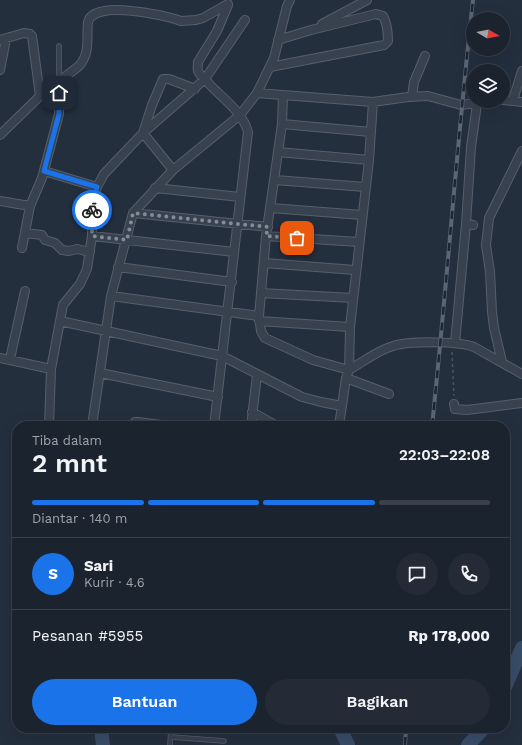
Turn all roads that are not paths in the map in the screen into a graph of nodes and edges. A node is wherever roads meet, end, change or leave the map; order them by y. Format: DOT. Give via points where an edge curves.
graph roads {
  1 [pos="290,0"];
  2 [pos="367,0"];
  3 [pos="228,2"];
  4 [pos="245,20"];
  5 [pos="311,30"];
  6 [pos="3,39"];
  7 [pos="278,40"];
  8 [pos="59,46"];
  9 [pos="425,56"];
  10 [pos="270,67"];
  11 [pos="0,70"];
  12 [pos="522,71"];
  13 [pos="205,79"];
  14 [pos="60,82"];
  15 [pos="195,89"];
  16 [pos="257,93"];
  17 [pos="283,95"];
  18 [pos="40,96"];
  19 [pos="412,96"];
  20 [pos="513,100"];
  21 [pos="373,102"];
  22 [pos="522,102"];
  23 [pos="466,105"];
  24 [pos="476,108"];
  25 [pos="240,115"];
  26 [pos="282,124"];
  27 [pos="371,132"];
  28 [pos="143,133"];
  29 [pos="0,135"];
  30 [pos="522,151"];
  31 [pos="278,152"];
  32 [pos="369,160"];
  33 [pos="173,170"];
  34 [pos="44,171"];
  35 [pos="274,180"];
  36 [pos="366,186"];
  37 [pos="97,187"];
  38 [pos="155,188"];
  39 [pos="240,197"];
  40 [pos="0,201"];
  41 [pos="30,206"];
  42 [pos="271,208"];
  43 [pos="133,213"];
  44 [pos="362,215"];
  45 [pos="237,225"];
  46 [pos="268,227"];
  47 [pos="25,233"];
  48 [pos="92,236"];
  49 [pos="266,236"];
  50 [pos="127,240"];
  51 [pos="358,242"];
  52 [pos="22,248"];
  53 [pos="90,252"];
  54 [pos="234,252"];
  55 [pos="264,263"];
  56 [pos="118,267"];
  57 [pos="355,270"];
  58 [pos="232,282"];
  59 [pos="25,291"];
  60 [pos="261,293"];
  61 [pos="111,296"];
  62 [pos="353,298"];
  63 [pos="228,312"];
  64 [pos="259,318"];
  65 [pos="60,322"];
  66 [pos="350,327"];
  67 [pos="107,332"];
  68 [pos="455,343"];
  69 [pos="222,356"];
  70 [pos="0,358"];
  71 [pos="10,359"];
  72 [pos="502,362"];
  73 [pos="51,369"];
  74 [pos="349,370"];
  75 [pos="100,373"];
  76 [pos="522,374"];
  77 [pos="257,375"];
  78 [pos="346,378"];
  79 [pos="389,394"];
  80 [pos="218,397"];
  81 [pos="522,403"];
  82 [pos="454,404"];
  83 [pos="342,406"];
  84 [pos="252,412"];
  85 [pos="49,421"];
  86 [pos="93,421"];
  87 [pos="215,421"];
  88 [pos="251,421"];
  89 [pos="268,421"];
  90 [pos="340,421"];
  91 [pos="171,733"];
  92 [pos="171,737"];
  93 [pos="224,740"];
  94 [pos="170,745"];
  1 -- 7 [label="street"];
  2 -- 5 [label="street"];
  3 -- 13 [label="street" via="217,30 198,62 198,71"];
  3 -- 14 [label="street" via="203,18 190,21 182,21 133,5 116,3 102,6 89,17 86,55 79,66"];
  4 -- 13 [label="street"];
  5 -- 7 [label="street"];
  5 -- 10 [label="street" via="380,14 385,20 388,41 384,45"];
  6 -- 11 [label="street"];
  6 -- 18 [label="street" via="24,33 32,36"];
  7 -- 10 [label="street"];
  8 -- 14 [label="lane"];
  9 -- 19 [label="street" via="414,82"];
  10 -- 16 [label="street"];
  12 -- 20 [label="street"];
  13 -- 15 [label="street"];
  13 -- 25 [label="street"];
  14 -- 18 [label="street"];
  14 -- 34 [label="street" via="59,114"];
  15 -- 28 [label="street"];
  15 -- 28 [label="street" via="163,79"];
  16 -- 17 [label="street"];
  16 -- 25 [label="street"];
  17 -- 21 [label="street"];
  17 -- 26 [label="street"];
  18 -- 29 [label="street"];
  19 -- 21 [label="street"];
  19 -- 23 [label="street" via="428,96"];
  20 -- 22 [label="street"];
  21 -- 27 [label="street"];
  24 -- 68 [label="street" via="471,147 470,225"];
  25 -- 33 [label="street"];
  25 -- 39 [label="street" via="248,132"];
  26 -- 27 [label="street"];
  26 -- 31 [label="street"];
  27 -- 32 [label="street"];
  28 -- 33 [label="street"];
  28 -- 37 [label="street" via="104,174"];
  30 -- 72 [label="street" via="489,218 486,245 494,328"];
  31 -- 32 [label="street"];
  31 -- 35 [label="street"];
  32 -- 36 [label="street"];
  33 -- 38 [label="street"];
  34 -- 37 [label="street"];
  34 -- 41 [label="street"];
  35 -- 36 [label="street"];
  35 -- 42 [label="street"];
  36 -- 44 [label="street"];
  37 -- 48 [label="street" via="92,207"];
  38 -- 39 [label="street"];
  38 -- 43 [label="street"];
  39 -- 45 [label="street"];
  40 -- 41 [label="street"];
  41 -- 47 [label="street"];
  42 -- 44 [label="street"];
  42 -- 46 [label="street"];
  43 -- 45 [label="street"];
  43 -- 50 [label="street"];
  44 -- 51 [label="street"];
  45 -- 46 [label="street"];
  45 -- 54 [label="street"];
  46 -- 49 [label="street"];
  47 -- 52 [label="street"];
  47 -- 53 [label="street" via="42,235 45,240 55,243 62,250 77,249"];
  48 -- 50 [label="street"];
  48 -- 53 [label="street"];
  49 -- 51 [label="street"];
  49 -- 55 [label="street"];
  50 -- 54 [label="street"];
  50 -- 56 [label="street"];
  51 -- 57 [label="street"];
  53 -- 65 [label="street" via="85,276 63,305"];
  54 -- 58 [label="street"];
  55 -- 57 [label="street"];
  55 -- 60 [label="street"];
  56 -- 58 [label="street"];
  56 -- 61 [label="street"];
  57 -- 62 [label="street"];
  58 -- 63 [label="street"];
  59 -- 71 [label="street"];
  60 -- 62 [label="street"];
  60 -- 64 [label="street"];
  61 -- 63 [label="street"];
  61 -- 67 [label="street"];
  62 -- 66 [label="street"];
  63 -- 64 [label="street"];
  63 -- 69 [label="street"];
  64 -- 66 [label="street"];
  64 -- 74 [label="street" via="261,331 266,338 313,360"];
  65 -- 67 [label="street"];
  65 -- 73 [label="street"];
  66 -- 74 [label="street"];
  67 -- 69 [label="street"];
  67 -- 75 [label="street"];
  68 -- 72 [label="street" via="474,347"];
  68 -- 74 [label="street" via="392,346"];
  69 -- 77 [label="street"];
  69 -- 80 [label="street"];
  70 -- 71 [label="street"];
  71 -- 73 [label="street"];
  72 -- 76 [label="street"];
  73 -- 85 [label="street"];
  74 -- 78 [label="street"];
  75 -- 80 [label="street"];
  75 -- 86 [label="street"];
  77 -- 83 [label="street" via="302,397"];
  77 -- 84 [label="street"];
  78 -- 79 [label="street"];
  78 -- 83 [label="street"];
  80 -- 87 [label="street"];
  81 -- 82 [label="street" via="467,410 458,410"];
  83 -- 90 [label="street"];
  84 -- 88 [label="street"];
  84 -- 89 [label="street"];
  91 -- 92 [label="lane"];
  92 -- 93 [label="lane"];
  92 -- 94 [label="lane"];
}
